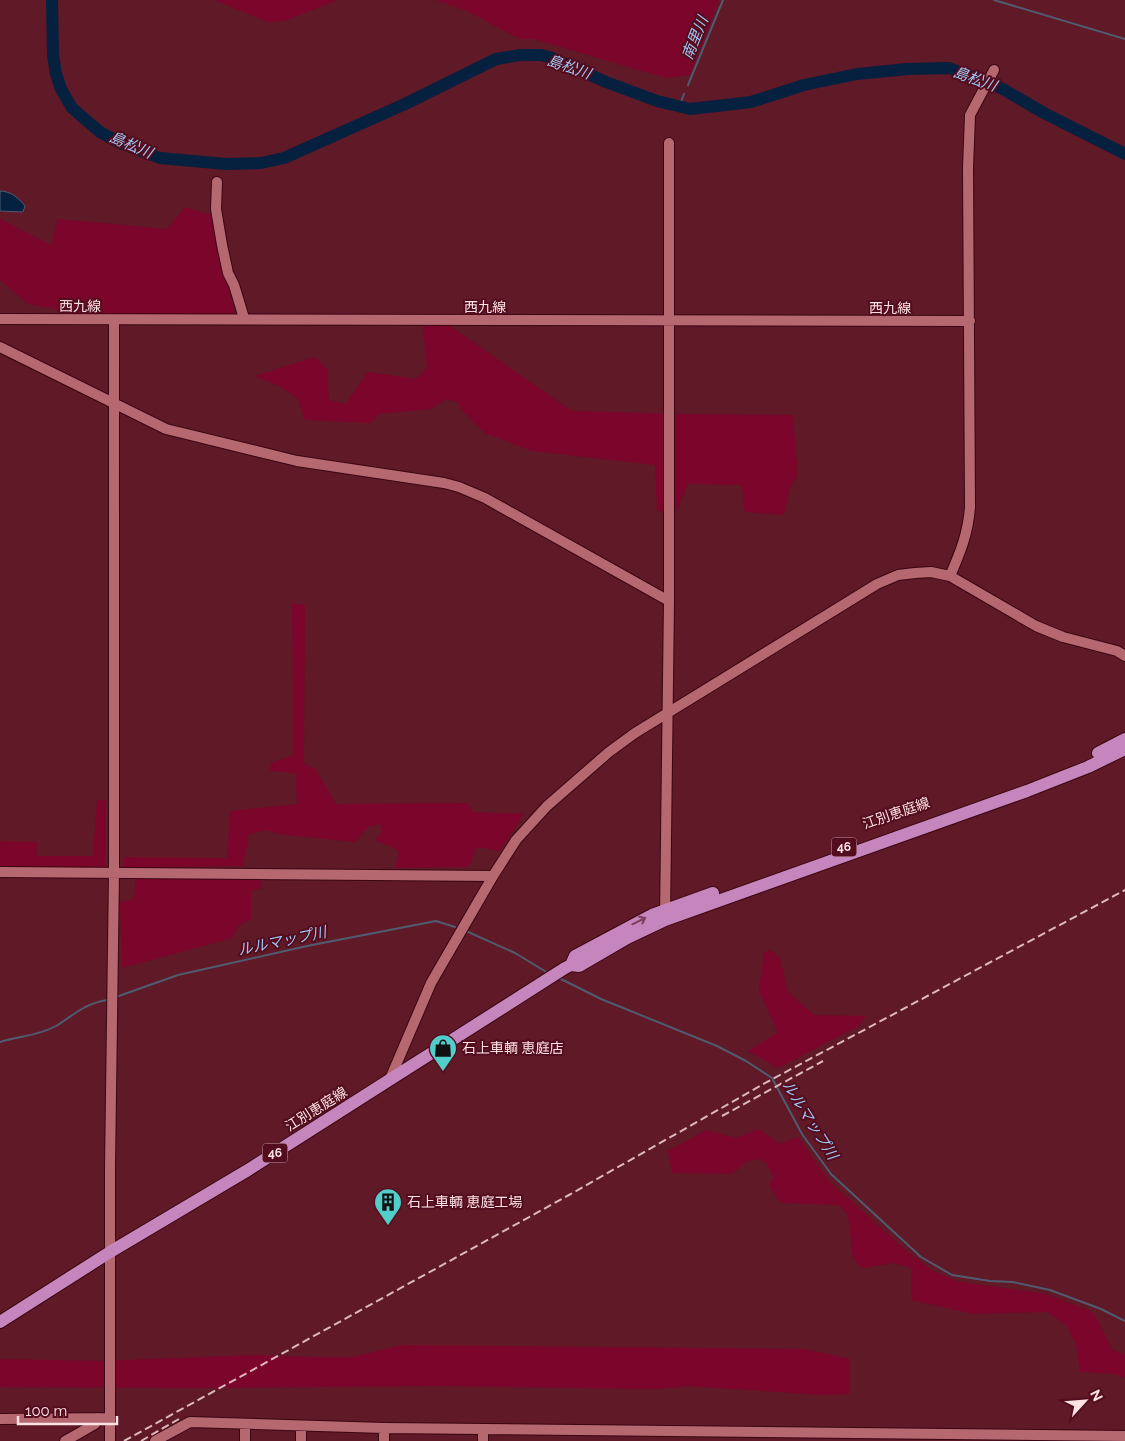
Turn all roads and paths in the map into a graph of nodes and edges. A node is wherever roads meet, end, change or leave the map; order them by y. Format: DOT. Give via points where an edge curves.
graph roads {
  1 [pos="994,70"];
  2 [pos="669,143"];
  3 [pos="217,182"];
  4 [pos="244,318"];
  5 [pos="0,319"];
  6 [pos="114,320"];
  7 [pos="669,321"];
  8 [pos="970,321"];
  9 [pos="0,347"];
  10 [pos="114,404"];
  11 [pos="950,576"];
  12 [pos="669,601"];
  13 [pos="1125,656"];
  14 [pos="668,713"];
  15 [pos="1125,739"];
  16 [pos="1125,749"];
  17 [pos="0,872"];
  18 [pos="114,872"];
  19 [pos="493,876"];
  20 [pos="665,914"];
  21 [pos="390,1079"];
  22 [pos="110,1252"];
  23 [pos="0,1322"];
  24 [pos="97,1418"];
  25 [pos="110,1418"];
  26 [pos="0,1419"];
  27 [pos="245,1424"];
  28 [pos="301,1426"];
  29 [pos="384,1428"];
  30 [pos="176,1429"];
  31 [pos="483,1429"];
  32 [pos="663,1436"];
  33 [pos="1125,1436"];
  34 [pos="65,1441"];
  35 [pos="110,1441"];
  36 [pos="155,1441"];
  37 [pos="176,1441"];
  38 [pos="245,1441"];
  39 [pos="300,1441"];
  40 [pos="384,1441"];
  41 [pos="483,1441"];
  1 -- 8 [label="street" via="970,115"];
  2 -- 7 [label="street"];
  3 -- 4 [label="street" via="216,209 222,245 228,274"];
  4 -- 6 [label="street, 西九線"];
  4 -- 7 [label="street, 西九線"];
  5 -- 6 [label="street, 西九線"];
  6 -- 10 [label="street"];
  7 -- 8 [label="street, 西九線"];
  7 -- 12 [label="street"];
  8 -- 11 [label="street" via="969,524"];
  9 -- 10 [label="street"];
  10 -- 12 [label="street" via="166,429 297,461 459,487 486,498"];
  10 -- 18 [label="street"];
  11 -- 13 [label="street" via="1036,626"];
  11 -- 14 [label="street" via="915,573 898,575 877,584"];
  12 -- 14 [label="street"];
  14 -- 19 [label="street" via="609,752 547,806 516,840"];
  14 -- 20 [label="street"];
  15 -- 20 [label="main road, 江別恵庭線 / 46" via="1089,758 1026,783"];
  16 -- 20 [label="main road, 江別恵庭線 / 46" via="1027,791"];
  17 -- 18 [label="street"];
  18 -- 19 [label="street"];
  18 -- 22 [label="street"];
  19 -- 21 [label="street" via="431,983"];
  20 -- 21 [label="main road, 江別恵庭線 / 46" via="632,924 575,956 568,967"];
  21 -- 22 [label="main road, 江別恵庭線 / 46" via="248,1170"];
  22 -- 23 [label="main road, 江別恵庭線 / 46"];
  22 -- 25 [label="street"];
  24 -- 25 [label="street"];
  24 -- 26 [label="street"];
  24 -- 34 [label="street" via="95,1424"];
  25 -- 35 [label="street"];
  27 -- 28 [label="street"];
  27 -- 30 [label="street" via="190,1422"];
  27 -- 38 [label="street"];
  28 -- 29 [label="street"];
  28 -- 39 [label="street"];
  29 -- 31 [label="street"];
  29 -- 40 [label="street"];
  30 -- 36 [label="street"];
  30 -- 37 [label="street"];
  31 -- 32 [label="street"];
  31 -- 41 [label="street"];
  32 -- 33 [label="street"];
}
